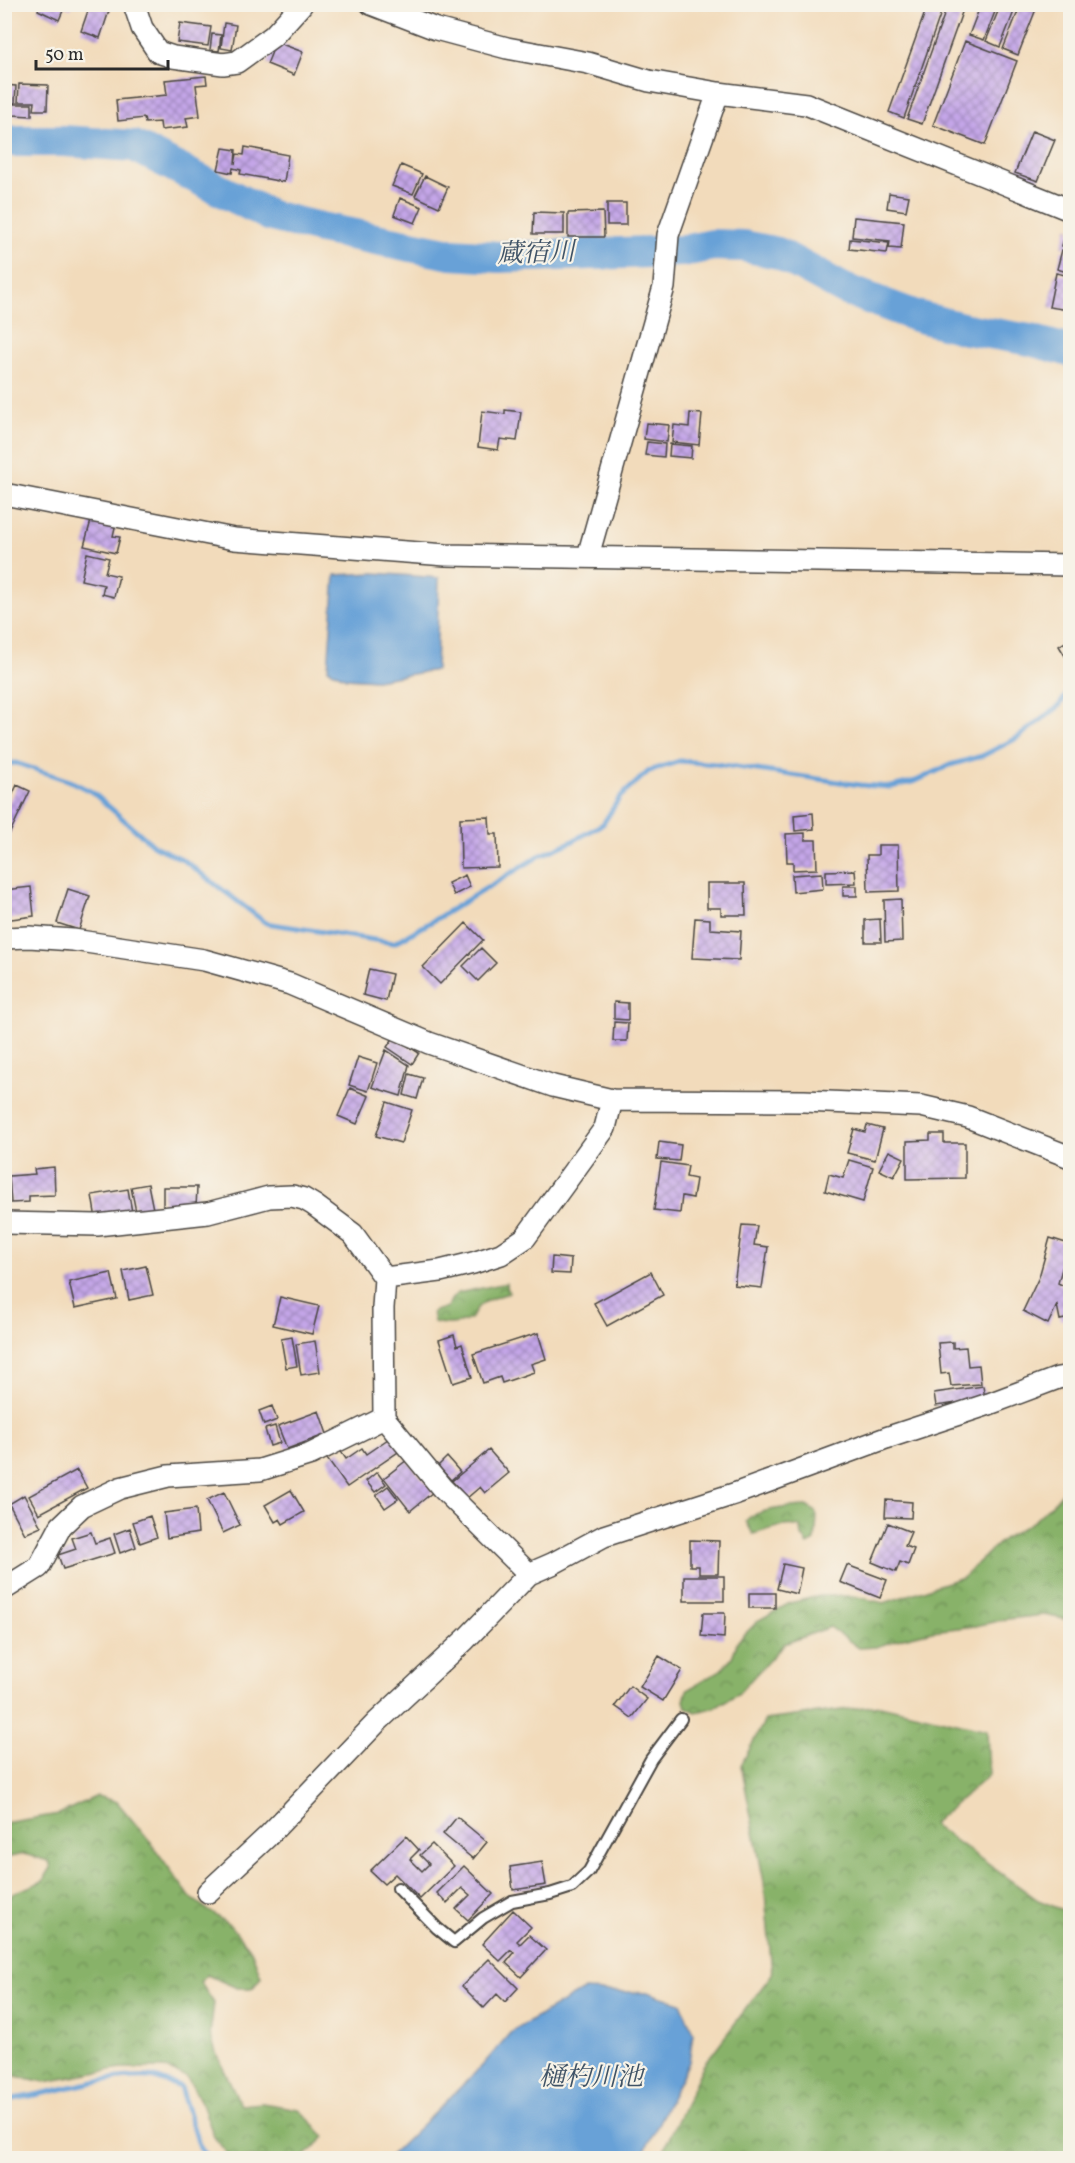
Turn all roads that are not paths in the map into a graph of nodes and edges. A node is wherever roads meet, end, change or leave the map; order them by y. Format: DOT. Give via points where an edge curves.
graph roads {
  1 [pos="134,4"];
  2 [pos="302,4"];
  3 [pos="371,4"];
  4 [pos="718,93"];
  5 [pos="1071,210"];
  6 [pos="4,494"];
  7 [pos="588,556"];
  8 [pos="1071,565"];
  9 [pos="4,938"];
  10 [pos="612,1100"];
  11 [pos="1071,1157"];
  12 [pos="4,1223"];
  13 [pos="384,1278"];
  14 [pos="1071,1376"];
  15 [pos="384,1418"];
  16 [pos="529,1574"];
  17 [pos="4,1589"];
  18 [pos="681,1719"];
  19 [pos="398,1888"];
  20 [pos="208,1892"];
  1 -- 2 [label="street" via="142,28 158,52 223,64 237,62 273,36"];
  3 -- 4 [label="street" via="436,29 507,48"];
  4 -- 5 [label="street" via="806,104"];
  4 -- 7 [label="street" via="668,235 664,287"];
  6 -- 7 [label="street" via="234,539 446,555"];
  7 -- 8 [label="street"];
  9 -- 10 [label="street" via="73,940 204,960 290,984 429,1043 553,1086"];
  10 -- 11 [label="street" via="921,1106 968,1117"];
  10 -- 13 [label="street" via="605,1128 525,1238 501,1254 473,1263"];
  12 -- 13 [label="street" via="97,1225 208,1213 269,1197 292,1196 304,1199 353,1234"];
  13 -- 15 [label="street"];
  14 -- 16 [label="street" via="603,1536"];
  15 -- 16 [label="street" via="442,1488"];
  15 -- 17 [label="street" via="311,1454 260,1470 168,1476 120,1488 81,1506 61,1526 39,1567"];
  16 -- 20 [label="street"];
  18 -- 19 [label="lane" via="651,1759 589,1871 572,1887 512,1900 454,1942"];
}
